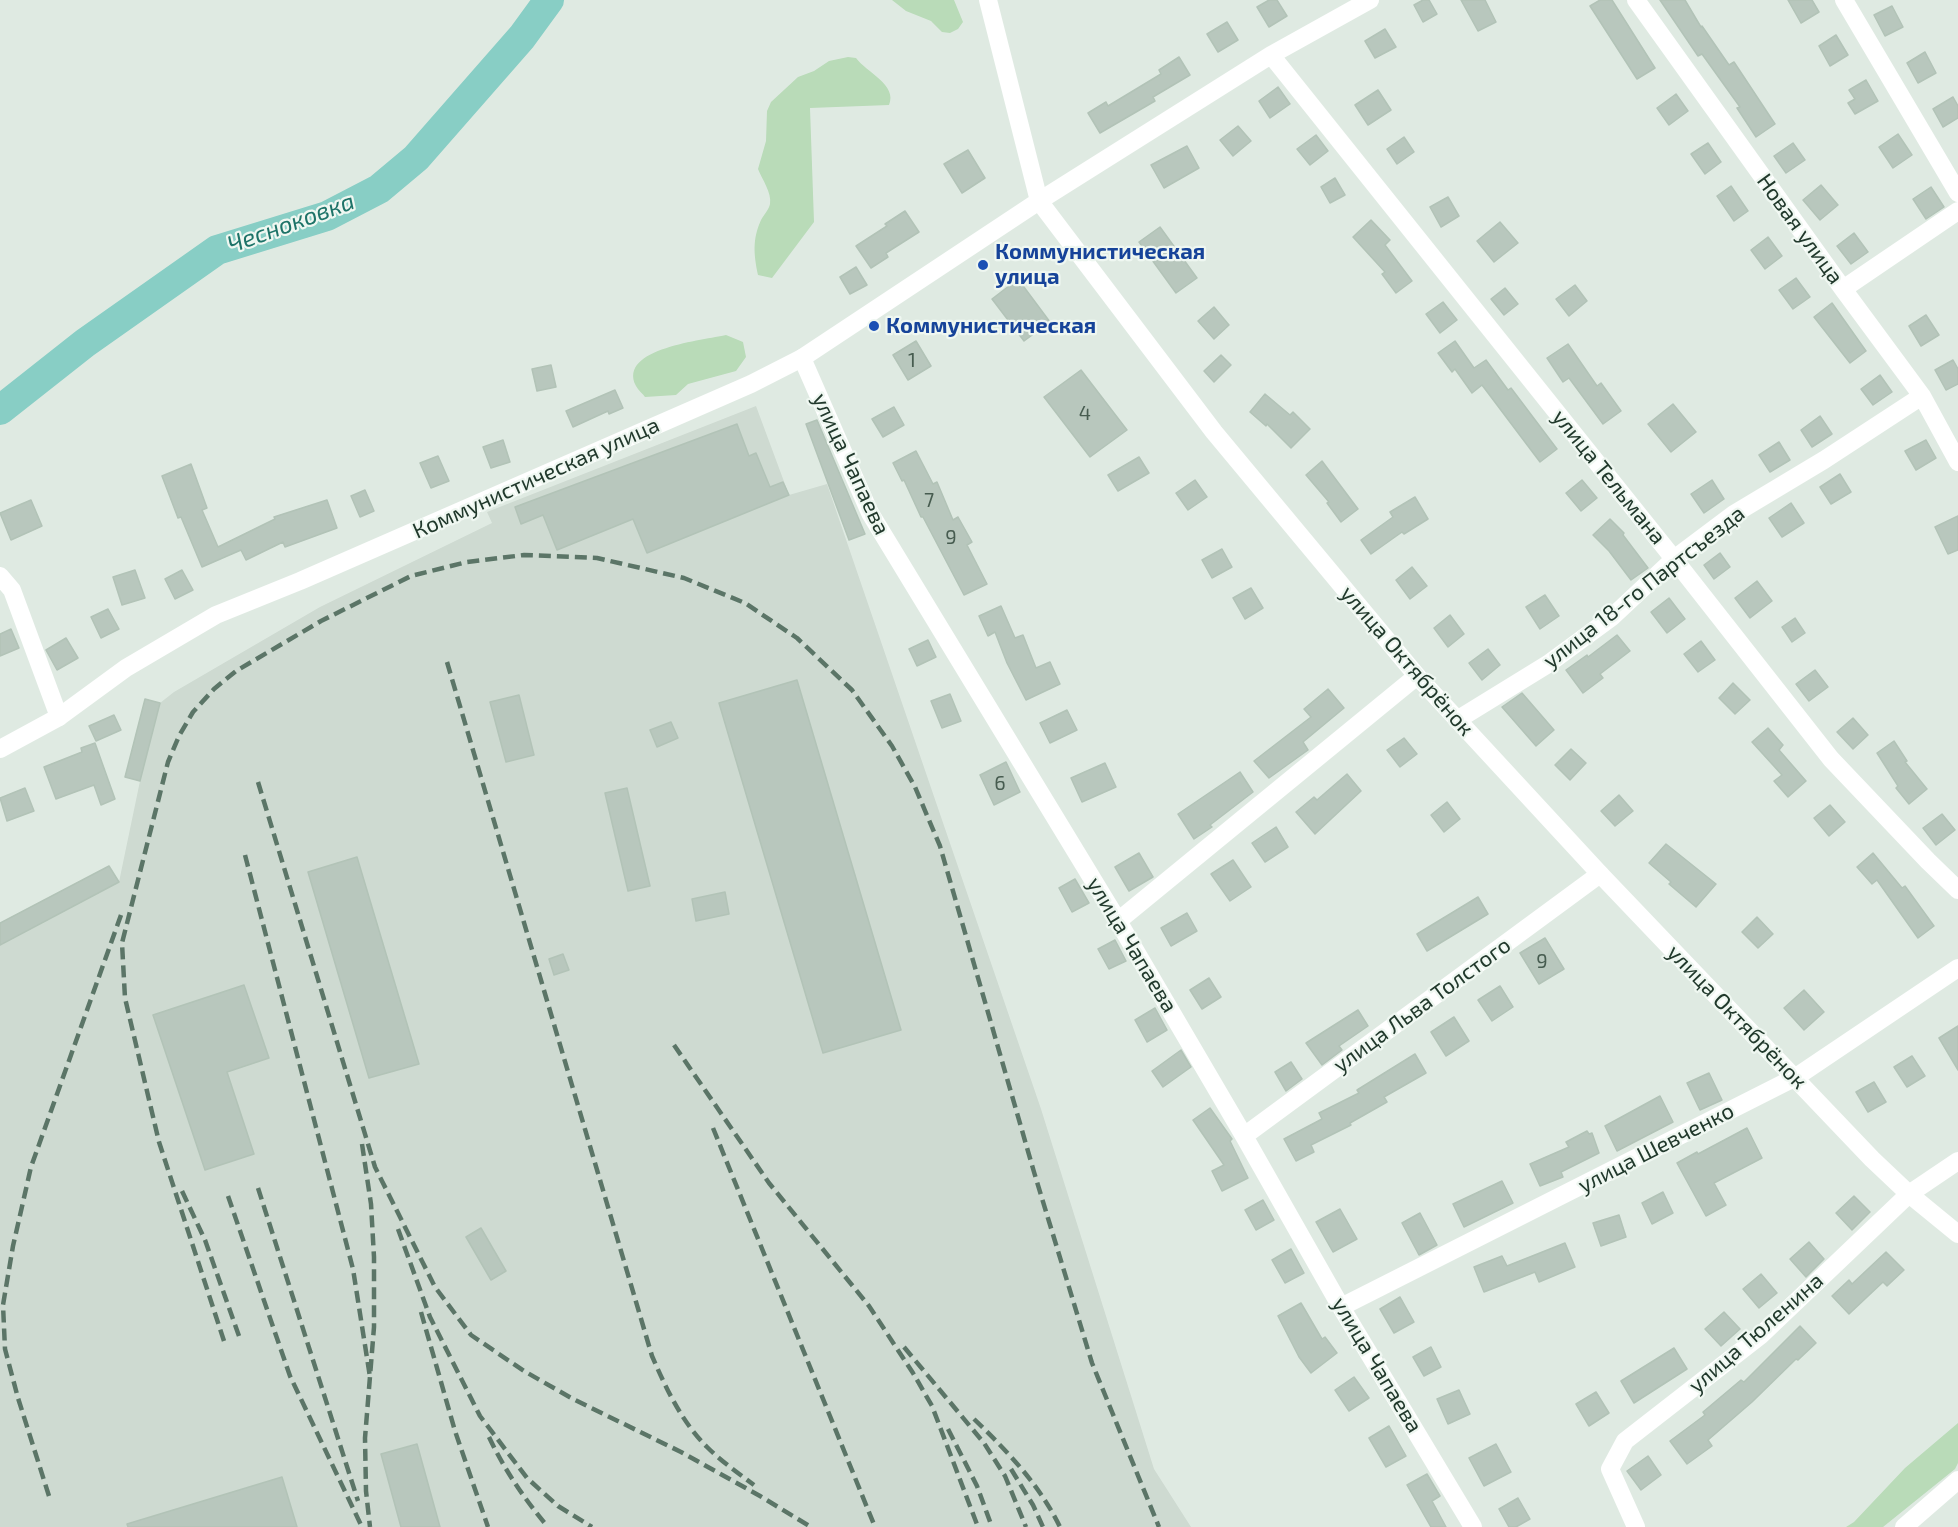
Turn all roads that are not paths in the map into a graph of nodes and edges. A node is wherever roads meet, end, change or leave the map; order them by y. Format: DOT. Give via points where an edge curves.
graph roads {
  1 [pos="988,0"];
  2 [pos="1370,0"];
  3 [pos="1636,0"];
  4 [pos="1844,0"];
  5 [pos="1271,55"];
  6 [pos="1958,192"];
  7 [pos="1039,201"];
  8 [pos="1958,211"];
  9 [pos="1843,289"];
  10 [pos="802,358"];
  11 [pos="1922,396"];
  12 [pos="1958,462"];
  13 [pos="1674,558"];
  14 [pos="0,576"];
  15 [pos="1417,676"];
  16 [pos="59,717"];
  17 [pos="1457,720"];
  18 [pos="0,749"];
  19 [pos="1600,874"];
  20 [pos="1958,890"];
  21 [pos="1118,921"];
  22 [pos="1958,968"];
  23 [pos="1796,1077"];
  24 [pos="1244,1136"];
  25 [pos="1958,1161"];
  26 [pos="1909,1194"];
  27 [pos="1958,1234"];
  28 [pos="1341,1307"];
  29 [pos="1958,1480"];
  30 [pos="1473,1527"];
  31 [pos="1636,1527"];
  32 [pos="1904,1527"];
  1 -- 7 [label="street, улица Октябрёнок"];
  2 -- 5 [label="street, Коммунистическая улица"];
  3 -- 9 [label="street, Новая улица"];
  4 -- 6 [label="street"];
  5 -- 7 [label="street, Коммунистическая улица"];
  5 -- 13 [label="street, улица Тельмана"];
  7 -- 10 [label="street, Коммунистическая улица"];
  7 -- 15 [label="street, улица Октябрёнок" via="1214,432"];
  8 -- 9 [label="street"];
  9 -- 11 [label="street, Новая улица"];
  10 -- 16 [label="street, Коммунистическая улица" via="751,384 216,615 126,668"];
  10 -- 21 [label="street, улица Чапаева" via="870,513"];
  11 -- 12 [label="street, Новая улица"];
  11 -- 13 [label="street, улица 18-го Партсъезда" via="1734,514"];
  13 -- 17 [label="street, улица 18-го Партсъезда" via="1612,617 1548,664"];
  13 -- 20 [label="street, улица Тельмана" via="1831,759"];
  14 -- 16 [label="street" via="12,590"];
  15 -- 17 [label="street, улица Октябрёнок"];
  15 -- 21 [label="street"];
  16 -- 18 [label="street, Коммунистическая улица"];
  17 -- 19 [label="street, улица Октябрёнок"];
  19 -- 23 [label="street, улица Октябрёнок"];
  19 -- 24 [label="street, улица Льва Толстого"];
  21 -- 24 [label="street, улица Чапаева"];
  22 -- 23 [label="street, улица Шевченко"];
  23 -- 26 [label="street, улица Октябрёнок"];
  23 -- 28 [label="street, улица Шевченко"];
  24 -- 28 [label="street, улица Чапаева"];
  25 -- 26 [label="street, улица Тюленина"];
  26 -- 27 [label="street, улица Октябрёнок"];
  26 -- 31 [label="street, улица Тюленина" via="1760,1336 1625,1441 1610,1469"];
  28 -- 30 [label="street, улица Чапаева"];
  29 -- 32 [label="street"];
}
